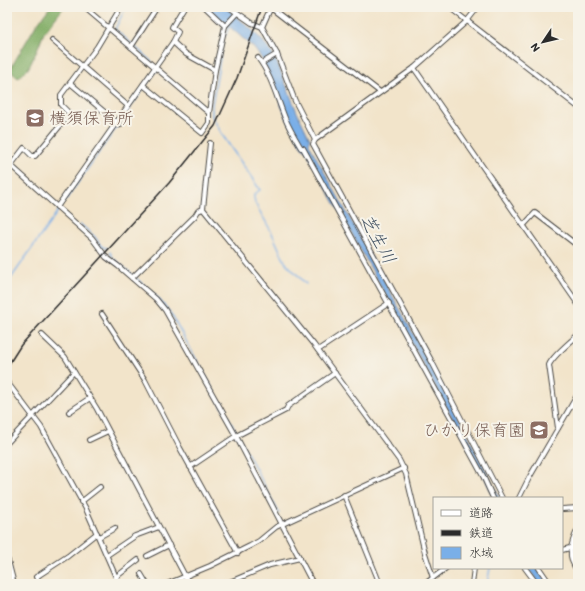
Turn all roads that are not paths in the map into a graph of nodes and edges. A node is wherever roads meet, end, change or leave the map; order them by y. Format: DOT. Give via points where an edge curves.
graph roads {
  1 [pos="84,7"];
  2 [pos="121,7"];
  3 [pos="157,7"];
  4 [pos="184,7"];
  5 [pos="205,7"];
  6 [pos="230,7"];
  7 [pos="271,7"];
  8 [pos="449,7"];
  9 [pos="478,7"];
  10 [pos="236,13"];
  11 [pos="467,21"];
  12 [pos="225,25"];
  13 [pos="262,27"];
  14 [pos="109,28"];
  15 [pos="52,40"];
  16 [pos="173,42"];
  17 [pos="132,45"];
  18 [pos="276,54"];
  19 [pos="258,58"];
  20 [pos="262,62"];
  21 [pos="82,67"];
  22 [pos="156,67"];
  23 [pos="414,68"];
  24 [pos="215,70"];
  25 [pos="70,83"];
  26 [pos="145,85"];
  27 [pos="380,92"];
  28 [pos="130,106"];
  29 [pos="578,107"];
  30 [pos="209,113"];
  31 [pos="118,124"];
  32 [pos="315,140"];
  33 [pos="210,143"];
  34 [pos="7,162"];
  35 [pos="11,166"];
  36 [pos="58,208"];
  37 [pos="203,209"];
  38 [pos="524,225"];
  39 [pos="578,246"];
  40 [pos="133,277"];
  41 [pos="389,303"];
  42 [pos="578,304"];
  43 [pos="102,314"];
  44 [pos="42,334"];
  45 [pos="578,335"];
  46 [pos="318,350"];
  47 [pos="74,372"];
  48 [pos="334,373"];
  49 [pos="7,382"];
  50 [pos="578,394"];
  51 [pos="90,398"];
  52 [pos="69,412"];
  53 [pos="32,415"];
  54 [pos="558,428"];
  55 [pos="108,431"];
  56 [pos="237,435"];
  57 [pos="89,440"];
  58 [pos="7,443"];
  59 [pos="190,467"];
  60 [pos="404,468"];
  61 [pos="100,487"];
  62 [pos="344,495"];
  63 [pos="493,497"];
  64 [pos="501,497"];
  65 [pos="520,497"];
  66 [pos="81,502"];
  67 [pos="578,508"];
  68 [pos="563,509"];
  69 [pos="282,524"];
  70 [pos="159,527"];
  71 [pos="115,528"];
  72 [pos="578,529"];
  73 [pos="97,533"];
  74 [pos="99,537"];
  75 [pos="169,546"];
  76 [pos="570,548"];
  77 [pos="563,550"];
  78 [pos="238,553"];
  79 [pos="107,556"];
  80 [pos="147,556"];
  81 [pos="300,558"];
  82 [pos="138,560"];
  83 [pos="7,561"];
  84 [pos="445,569"];
  85 [pos="474,569"];
  86 [pos="526,569"];
  87 [pos="540,569"];
  88 [pos="578,571"];
  89 [pos="141,574"];
  90 [pos="185,576"];
  91 [pos="116,577"];
  92 [pos="433,578"];
  93 [pos="427,583"];
  94 [pos="13,584"];
  95 [pos="41,584"];
  96 [pos="119,584"];
  97 [pos="147,584"];
  98 [pos="167,584"];
  99 [pos="188,584"];
  100 [pos="225,584"];
  101 [pos="313,584"];
  102 [pos="380,584"];
  103 [pos="472,584"];
  104 [pos="537,584"];
  105 [pos="550,584"];
  1 -- 14 [label="street"];
  2 -- 14 [label="street"];
  3 -- 17 [label="street"];
  4 -- 16 [label="street" via="172,27 178,32"];
  5 -- 12 [label="street"];
  6 -- 10 [label="street"];
  7 -- 13 [label="street"];
  7 -- 27 [label="street"];
  8 -- 11 [label="street"];
  9 -- 11 [label="street"];
  10 -- 12 [label="street"];
  10 -- 13 [label="street"];
  11 -- 23 [label="street"];
  11 -- 29 [label="street"];
  12 -- 24 [label="street"];
  13 -- 18 [label="street"];
  14 -- 17 [label="street"];
  14 -- 21 [label="street"];
  15 -- 21 [label="street"];
  16 -- 22 [label="street"];
  16 -- 24 [label="street" via="186,54"];
  17 -- 22 [label="street"];
  18 -- 20 [label="street"];
  18 -- 32 [label="street" via="295,101"];
  19 -- 20 [label="street"];
  20 -- 41 [label="street" via="285,119"];
  21 -- 25 [label="street"];
  21 -- 28 [label="street"];
  22 -- 26 [label="street"];
  22 -- 30 [label="street"];
  23 -- 27 [label="street"];
  23 -- 38 [label="street"];
  24 -- 30 [label="street"];
  25 -- 31 [label="street"];
  25 -- 35 [label="street" via="60,100 69,115 35,156 24,148"];
  26 -- 28 [label="street"];
  26 -- 30 [label="street" via="202,133 209,123"];
  27 -- 32 [label="street"];
  28 -- 31 [label="street"];
  31 -- 36 [label="street"];
  32 -- 64 [label="street" via="313,144 432,362"];
  33 -- 37 [label="street"];
  34 -- 35 [label="street"];
  35 -- 36 [label="street"];
  36 -- 40 [label="street" via="92,238 106,257"];
  37 -- 40 [label="street"];
  37 -- 46 [label="street"];
  38 -- 39 [label="street" via="535,213"];
  38 -- 42 [label="street"];
  40 -- 56 [label="street" via="165,310"];
  41 -- 46 [label="street"];
  41 -- 63 [label="street"];
  43 -- 59 [label="street" via="146,380"];
  44 -- 47 [label="street" via="65,357"];
  45 -- 54 [label="street" via="550,361 549,365"];
  46 -- 48 [label="street"];
  47 -- 51 [label="street"];
  47 -- 53 [label="street"];
  48 -- 56 [label="street" via="286,410"];
  48 -- 60 [label="street"];
  49 -- 53 [label="street"];
  50 -- 54 [label="street"];
  51 -- 52 [label="street"];
  51 -- 55 [label="street"];
  53 -- 58 [label="street"];
  53 -- 66 [label="street"];
  54 -- 65 [label="street"];
  55 -- 57 [label="street"];
  55 -- 70 [label="street"];
  56 -- 59 [label="street"];
  56 -- 69 [label="street"];
  59 -- 78 [label="street"];
  60 -- 62 [label="street"];
  60 -- 92 [label="street"];
  61 -- 66 [label="street"];
  62 -- 69 [label="street"];
  62 -- 102 [label="street"];
  66 -- 73 [label="street"];
  67 -- 68 [label="street"];
  69 -- 78 [label="street"];
  69 -- 81 [label="street"];
  70 -- 75 [label="street"];
  70 -- 79 [label="street" via="135,536"];
  71 -- 74 [label="street"];
  72 -- 76 [label="street"];
  73 -- 74 [label="street"];
  73 -- 95 [label="street" via="36,577"];
  74 -- 79 [label="street"];
  75 -- 80 [label="street"];
  75 -- 90 [label="street"];
  76 -- 77 [label="street"];
  76 -- 88 [label="street" via="572,561"];
  78 -- 90 [label="street"];
  79 -- 91 [label="street"];
  81 -- 100 [label="street" via="270,565"];
  81 -- 101 [label="street"];
  82 -- 91 [label="street"];
  83 -- 94 [label="main road"];
  84 -- 92 [label="street"];
  85 -- 103 [label="street"];
  86 -- 104 [label="street"];
  87 -- 105 [label="street"];
  89 -- 97 [label="street"];
  90 -- 98 [label="street"];
  90 -- 99 [label="street"];
  91 -- 96 [label="street"];
  92 -- 93 [label="street"];
}
